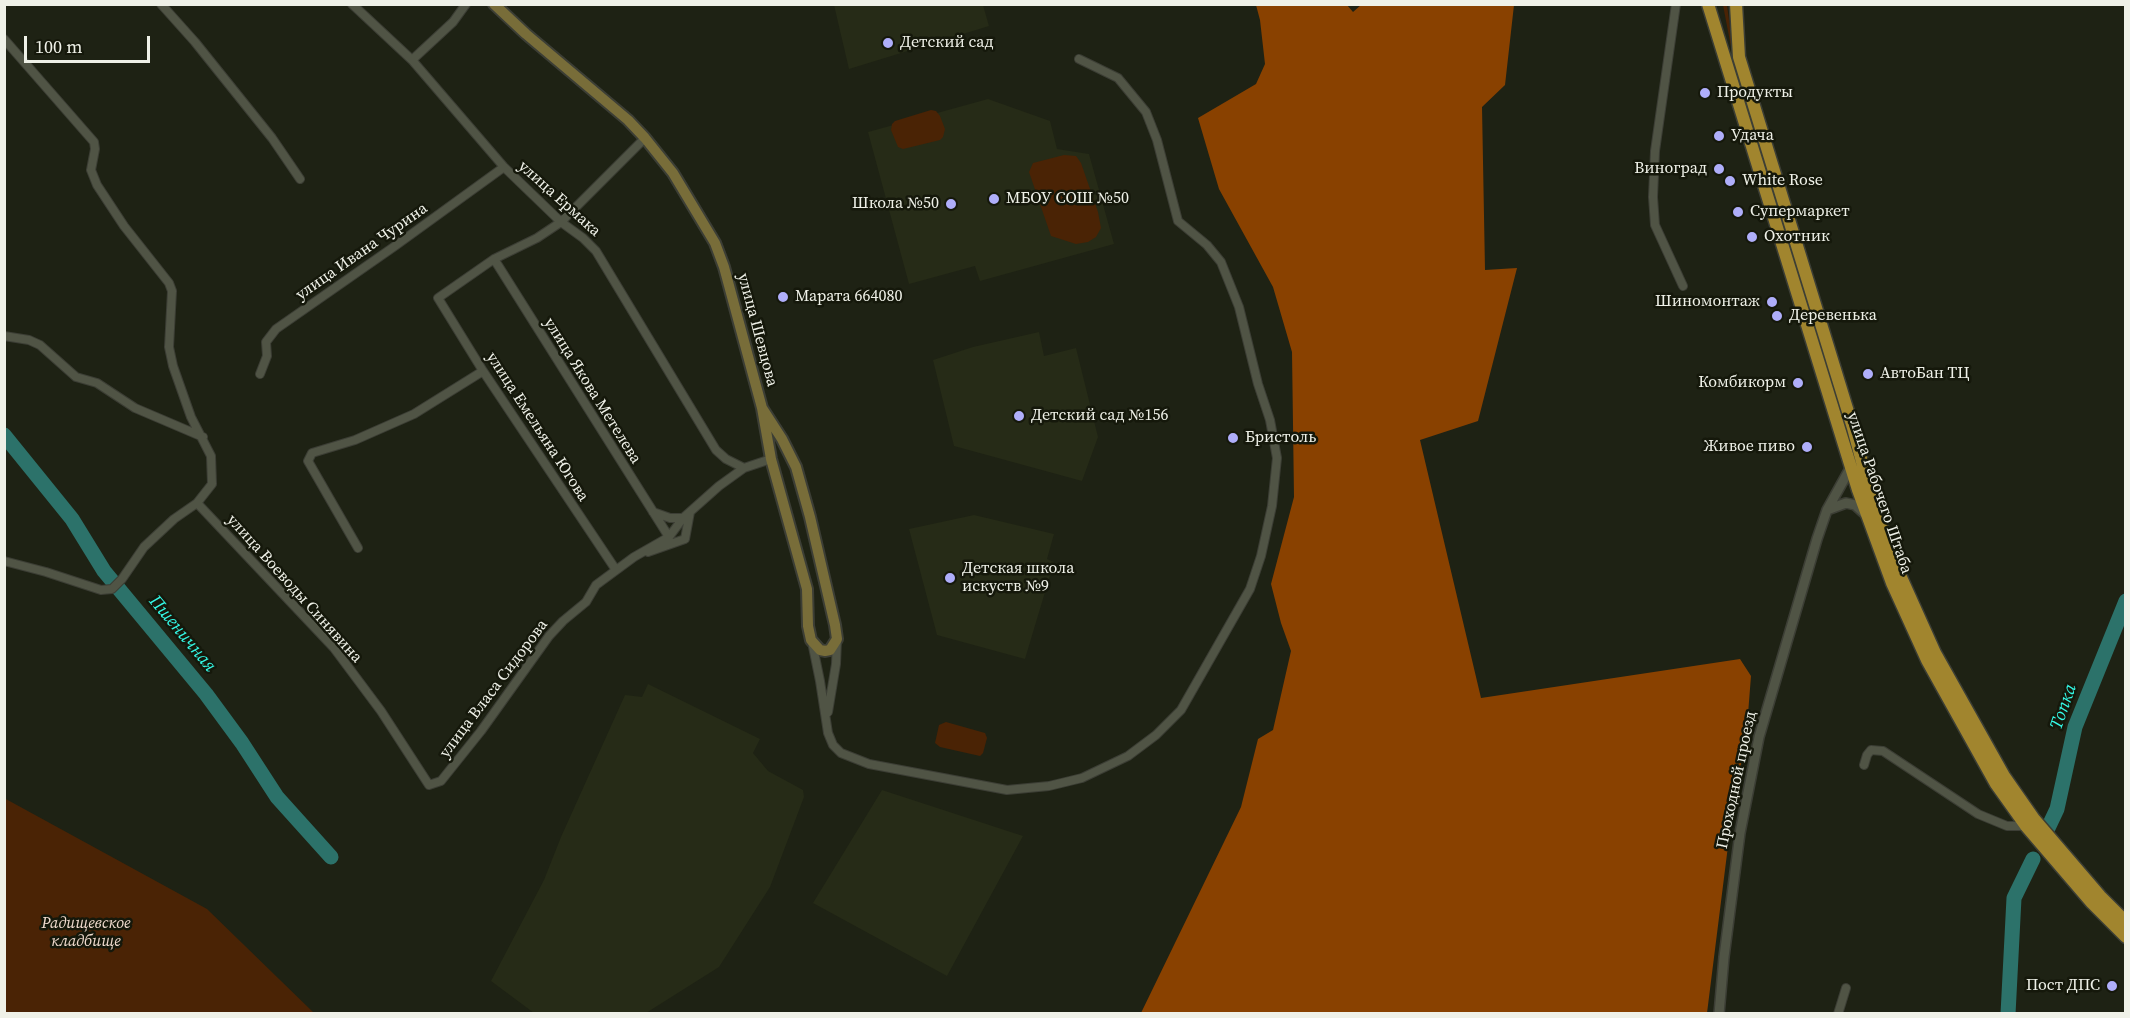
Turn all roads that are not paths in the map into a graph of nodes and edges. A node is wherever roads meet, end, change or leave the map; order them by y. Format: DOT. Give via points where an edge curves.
graph roads {
  1 [pos="161,4"];
  2 [pos="352,4"];
  3 [pos="466,4"];
  4 [pos="494,4"];
  5 [pos="1676,4"];
  6 [pos="1708,4"];
  7 [pos="1736,4"];
  8 [pos="4,39"];
  9 [pos="1079,59"];
  10 [pos="412,60"];
  11 [pos="645,138"];
  12 [pos="504,167"];
  13 [pos="300,178"];
  14 [pos="561,222"];
  15 [pos="494,259"];
  16 [pos="1683,286"];
  17 [pos="4,336"];
  18 [pos="483,371"];
  19 [pos="260,374"];
  20 [pos="762,408"];
  21 [pos="203,437"];
  22 [pos="1860,452"];
  23 [pos="771,459"];
  24 [pos="1851,467"];
  25 [pos="744,468"];
  26 [pos="1866,479"];
  27 [pos="197,503"];
  28 [pos="1827,510"];
  29 [pos="653,512"];
  30 [pos="690,512"];
  31 [pos="1866,515"];
  32 [pos="683,518"];
  33 [pos="669,537"];
  34 [pos="358,548"];
  35 [pos="634,557"];
  36 [pos="4,561"];
  37 [pos="615,570"];
  38 [pos="837,639"];
  39 [pos="811,640"];
  40 [pos="827,719"];
  41 [pos="1864,765"];
  42 [pos="429,785"];
  43 [pos="2026,826"];
  44 [pos="2126,922"];
  45 [pos="2126,937"];
  46 [pos="1846,988"];
  47 [pos="1719,1014"];
  48 [pos="1838,1014"];
  1 -- 13 [label="street" via="272,138"];
  2 -- 10 [label="street, улица Ермака"];
  3 -- 10 [label="street" via="453,22"];
  4 -- 11 [label="main road, улица Шевцова"];
  5 -- 16 [label="street" via="1655,151 1653,197 1655,225"];
  6 -- 24 [label="main road, улица Рабочего Штаба"];
  7 -- 22 [label="main road, улица Рабочего Штаба" via="1739,57"];
  8 -- 21 [label="street" via="94,142 91,170 97,185 169,283 173,366 191,417"];
  9 -- 40 [label="street, улица Шевцова" via="1118,78 1146,112 1178,221 1221,262 1239,307 1270,420 1276,458 1272,506 1255,577 1181,710 1128,756 1082,778 1007,790 869,764 841,753 833,745"];
  10 -- 12 [label="street, улица Ермака"];
  11 -- 14 [label="street"];
  11 -- 20 [label="main road, улица Шевцова" via="673,173 715,243"];
  12 -- 14 [label="street, улица Ермака"];
  12 -- 19 [label="street, улица Ивана Чурина" via="276,329 266,342 267,356"];
  14 -- 15 [label="street"];
  14 -- 25 [label="street, улица Ермака" via="596,251 716,450"];
  15 -- 18 [label="street, улица Емельяна Югова" via="438,298"];
  15 -- 29 [label="street, улица Якова Метелева"];
  17 -- 21 [label="street" via="40,345 72,374 97,383 135,408"];
  18 -- 34 [label="street" via="414,414 355,440 312,453 308,460"];
  18 -- 37 [label="street, улица Емельяна Югова"];
  20 -- 23 [label="main road, улица Шевцова"];
  20 -- 38 [label="main road" via="796,467"];
  21 -- 27 [label="street" via="211,456 212,484"];
  22 -- 24 [label="street, Проходной проезд"];
  22 -- 26 [label="main road, улица Рабочего Штаба"];
  23 -- 25 [label="street"];
  23 -- 39 [label="main road, улица Шевцова" via="807,590"];
  24 -- 26 [label="street"];
  24 -- 28 [label="street, Проходной проезд"];
  24 -- 31 [label="main road, улица Рабочего Штаба"];
  25 -- 30 [label="street, улица Власа Сидорова"];
  26 -- 44 [label="main road, улица Рабочего Штаба" via="1900,575 1930,642 2004,776 2034,819"];
  27 -- 36 [label="street" via="144,548 112,589 101,591"];
  27 -- 42 [label="street, улица Воеводы Синявина" via="334,648"];
  28 -- 31 [label="street" via="1846,503"];
  28 -- 47 [label="street, Проходной проезд" via="1756,747 1740,833"];
  29 -- 32 [label="street"];
  29 -- 33 [label="street, улица Якова Метелева"];
  30 -- 32 [label="street, улица Власа Сидорова"];
  30 -- 35 [label="street" via="685,539"];
  31 -- 43 [label="main road, улица Рабочего Штаба" via="1927,660 1996,784"];
  32 -- 33 [label="street, улица Власа Сидорова"];
  33 -- 35 [label="street, улица Власа Сидорова"];
  35 -- 37 [label="street, улица Власа Сидорова"];
  37 -- 42 [label="street, улица Власа Сидорова" via="549,636 458,760 441,781"];
  38 -- 39 [label="main road" via="825,651"];
  38 -- 40 [label="street"];
  39 -- 40 [label="street, улица Шевцова"];
  41 -- 43 [label="street" via="1872,750 1883,751 1978,814 2007,826"];
  43 -- 45 [label="main road, улица Рабочего Штаба"];
  46 -- 48 [label="street"];
}
